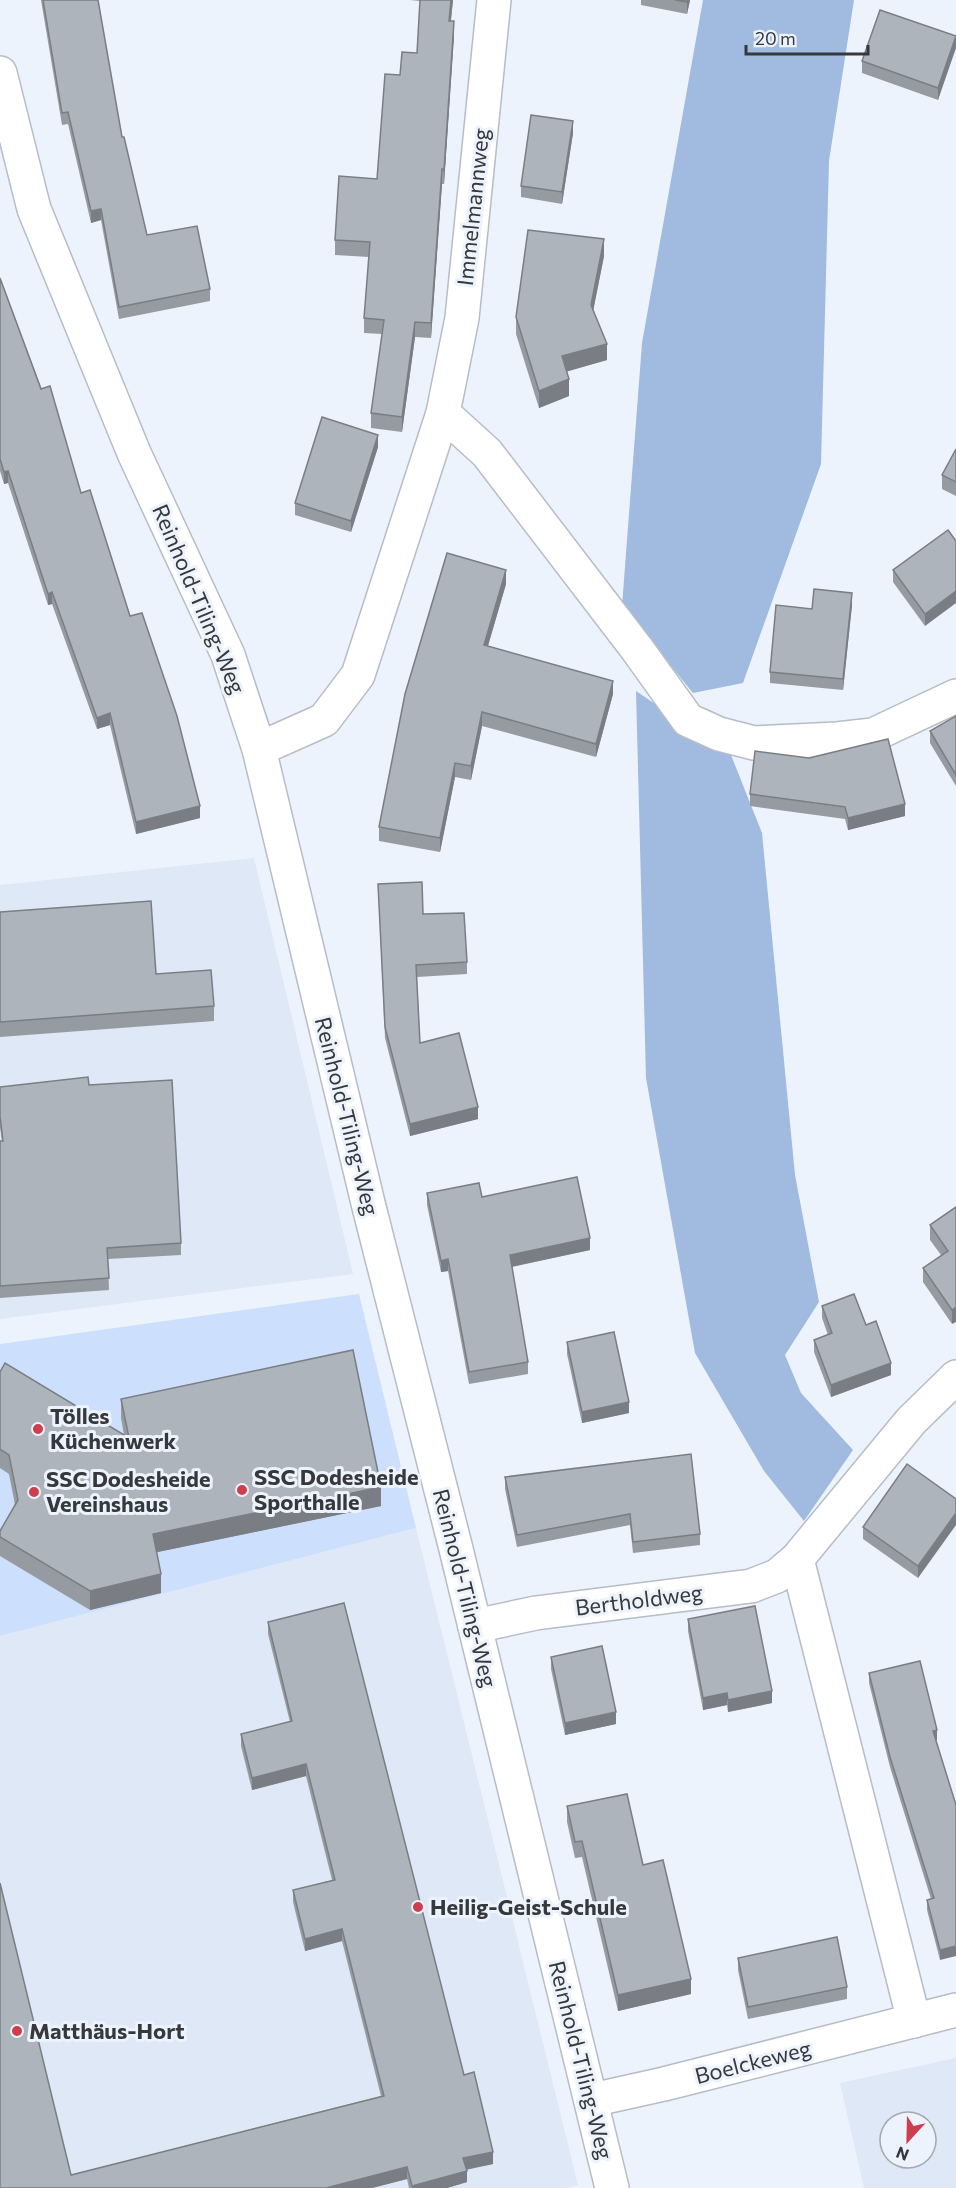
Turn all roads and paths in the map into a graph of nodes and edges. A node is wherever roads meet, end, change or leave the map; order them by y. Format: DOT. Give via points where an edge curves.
graph roads {
  1 [pos="494,0"];
  2 [pos="0,73"];
  3 [pos="443,413"];
  4 [pos="956,696"];
  5 [pos="259,749"];
  6 [pos="956,1377"];
  7 [pos="797,1559"];
  8 [pos="475,1626"];
  9 [pos="956,2010"];
  10 [pos="914,2021"];
  11 [pos="592,2100"];
  12 [pos="612,2188"];
  1 -- 3 [label="street, Immelmannweg" via="462,318"];
  2 -- 5 [label="street, Reinhold-Tiling-Weg" via="34,209 134,453 228,655"];
  3 -- 4 [label="street" via="487,453 688,720 719,734 754,742 837,739 873,735"];
  3 -- 5 [label="street, Immelmannweg" via="358,675 324,720"];
  5 -- 8 [label="street, Reinhold-Tiling-Weg"];
  6 -- 7 [label="street, Bertholdweg" via="911,1421"];
  7 -- 8 [label="street, Bertholdweg" via="777,1576 751,1586 536,1613"];
  7 -- 10 [label="street"];
  8 -- 11 [label="street, Reinhold-Tiling-Weg"];
  9 -- 10 [label="street, Boelckeweg"];
  10 -- 11 [label="street, Boelckeweg"];
  11 -- 12 [label="street, Reinhold-Tiling-Weg"];
}
